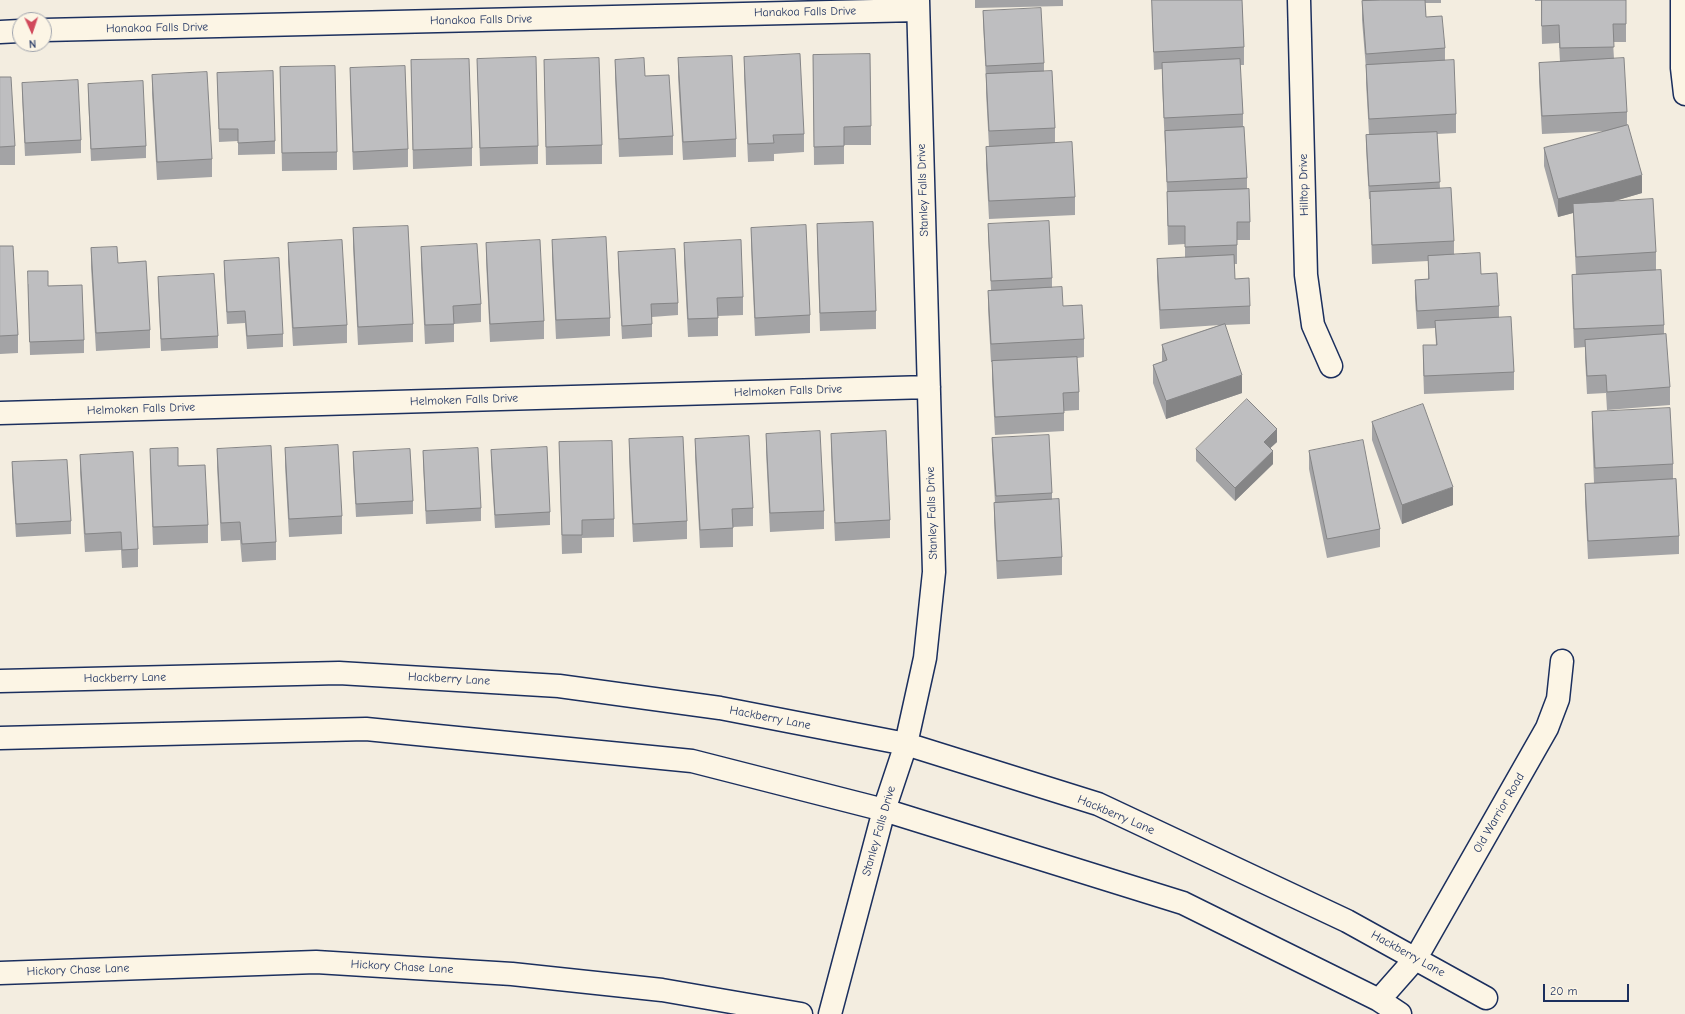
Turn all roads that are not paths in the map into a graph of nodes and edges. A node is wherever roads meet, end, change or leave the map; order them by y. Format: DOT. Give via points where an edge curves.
graph roads {
  1 [pos="1299,0"];
  2 [pos="1682,0"];
  3 [pos="918,5"];
  4 [pos="52,30"];
  5 [pos="12,31"];
  6 [pos="0,32"];
  7 [pos="1685,94"];
  8 [pos="1331,366"];
  9 [pos="929,387"];
  10 [pos="0,413"];
  11 [pos="1562,661"];
  12 [pos="0,681"];
  13 [pos="0,738"];
  14 [pos="906,744"];
  15 [pos="884,810"];
  16 [pos="1416,958"];
  17 [pos="0,973"];
  18 [pos="1486,998"];
  19 [pos="1379,1000"];
  20 [pos="801,1014"];
  21 [pos="830,1014"];
  22 [pos="1400,1014"];
  1 -- 8 [label="street, Hilltop Drive" via="1306,275 1313,325"];
  2 -- 7 [label="street" via="1682,68"];
  3 -- 4 [label="street, Hanakoa Falls Drive"];
  3 -- 9 [label="street, Stanley Falls Drive"];
  5 -- 6 [label="street"];
  9 -- 10 [label="street, Helmoken Falls Drive"];
  9 -- 14 [label="street, Stanley Falls Drive" via="934,572 925,658"];
  11 -- 16 [label="street, Old Warrior Road" via="1558,699 1547,728"];
  12 -- 14 [label="street, Hackberry Lane" via="339,673 559,686 720,708"];
  13 -- 15 [label="street" via="366,729 692,761"];
  14 -- 15 [label="street, Stanley Falls Drive"];
  14 -- 16 [label="street, Hackberry Lane" via="1098,804 1347,921"];
  15 -- 19 [label="street" via="1183,903"];
  15 -- 21 [label="street, Stanley Falls Drive"];
  16 -- 18 [label="street, Hackberry Lane"];
  16 -- 19 [label="street, Old Warrior Road"];
  17 -- 20 [label="street, Hickory Chase Lane" via="324,963 512,974 662,990"];
  19 -- 22 [label="street"];
}
